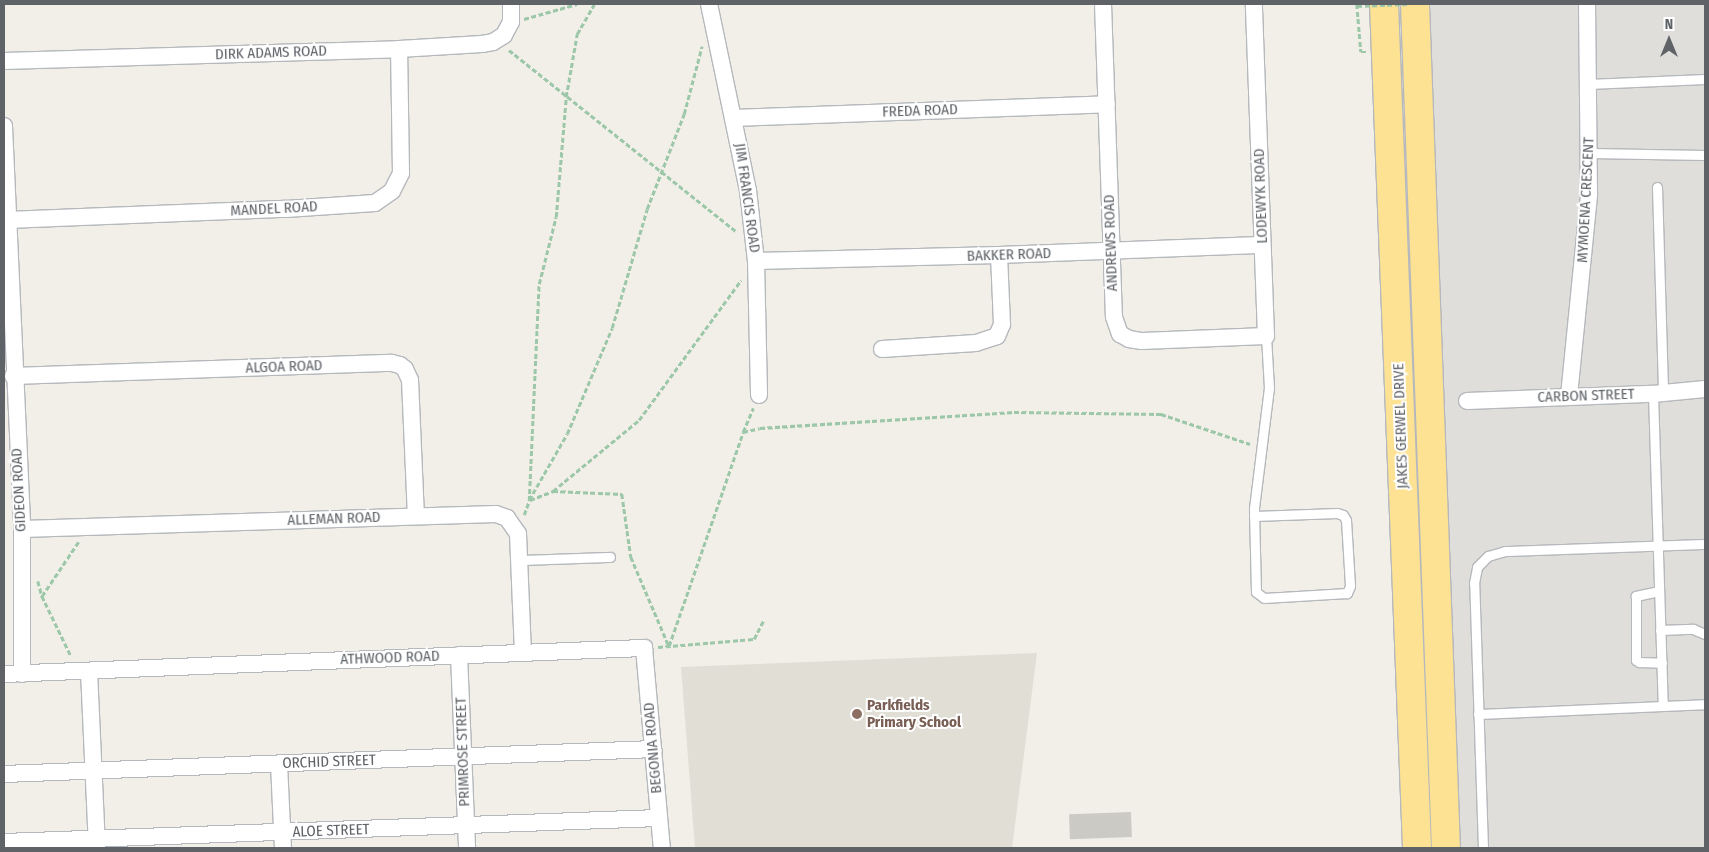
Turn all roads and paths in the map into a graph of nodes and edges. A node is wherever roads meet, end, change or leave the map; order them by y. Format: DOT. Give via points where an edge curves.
graph roads {
  1 [pos="511,4"];
  2 [pos="577,4"];
  3 [pos="594,4"];
  4 [pos="709,4"];
  5 [pos="1103,4"];
  6 [pos="1254,4"];
  7 [pos="1384,4"];
  8 [pos="1408,4"];
  9 [pos="1415,4"];
  10 [pos="1587,4"];
  11 [pos="1357,5"];
  12 [pos="712,20"];
  13 [pos="507,29"];
  14 [pos="1358,41"];
  15 [pos="399,49"];
  16 [pos="4,61"];
  17 [pos="1705,79"];
  18 [pos="1588,84"];
  19 [pos="566,97"];
  20 [pos="1107,104"];
  21 [pos="734,118"];
  22 [pos="4,126"];
  23 [pos="1590,153"];
  24 [pos="1705,155"];
  25 [pos="662,170"];
  26 [pos="1657,187"];
  27 [pos="7,220"];
  28 [pos="753,237"];
  29 [pos="1262,245"];
  30 [pos="1112,251"];
  31 [pos="999,256"];
  32 [pos="756,262"];
  33 [pos="1266,336"];
  34 [pos="882,349"];
  35 [pos="13,376"];
  36 [pos="1705,389"];
  37 [pos="1658,393"];
  38 [pos="759,395"];
  39 [pos="1569,396"];
  40 [pos="1467,401"];
  41 [pos="743,432"];
  42 [pos="1261,448"];
  43 [pos="553,491"];
  44 [pos="529,501"];
  45 [pos="416,516"];
  46 [pos="1254,516"];
  47 [pos="80,527"];
  48 [pos="22,529"];
  49 [pos="518,534"];
  50 [pos="1705,544"];
  51 [pos="1658,545"];
  52 [pos="610,557"];
  53 [pos="519,560"];
  54 [pos="37,578"];
  55 [pos="1659,591"];
  56 [pos="42,596"];
  57 [pos="764,619"];
  58 [pos="1660,630"];
  59 [pos="1705,634"];
  60 [pos="669,646"];
  61 [pos="644,648"];
  62 [pos="523,652"];
  63 [pos="459,655"];
  64 [pos="1662,663"];
  65 [pos="89,671"];
  66 [pos="4,674"];
  67 [pos="22,674"];
  68 [pos="1705,704"];
  69 [pos="1663,706"];
  70 [pos="1478,714"];
  71 [pos="654,749"];
  72 [pos="462,756"];
  73 [pos="279,764"];
  74 [pos="93,770"];
  75 [pos="4,774"];
  76 [pos="659,818"];
  77 [pos="466,826"];
  78 [pos="283,840"];
  79 [pos="4,842"];
  80 [pos="97,844"];
  81 [pos="467,848"];
  82 [pos="662,848"];
  83 [pos="1417,848"];
  84 [pos="1446,848"];
  85 [pos="1483,848"];
  1 -- 13 [label="street"];
  2 -- 13 [label="path"];
  3 -- 19 [label="path" via="577,34"];
  4 -- 12 [label="street, JIM FRANCIS ROAD"];
  5 -- 20 [label="street, ANDREWS ROAD"];
  6 -- 29 [label="street, LODEWYK ROAD"];
  7 -- 83 [label="highway, JAKES GERWEL DRIVE"];
  8 -- 11 [label="path, bridge"];
  9 -- 84 [label="highway, JAKES GERWEL DRIVE"];
  10 -- 18 [label="street, MYMOENA CRESCENT"];
  11 -- 14 [label="path"];
  12 -- 21 [label="street, JIM FRANCIS ROAD"];
  12 -- 25 [label="path" via="684,114"];
  13 -- 15 [label="street, DIRK ADAMS ROAD" via="493,42"];
  13 -- 19 [label="path" via="505,47"];
  15 -- 16 [label="street, DIRK ADAMS ROAD"];
  15 -- 27 [label="street, MANDEL ROAD" via="401,172 392,191 376,203 286,210"];
  17 -- 18 [label="lane"];
  18 -- 23 [label="street, MYMOENA CRESCENT"];
  19 -- 25 [label="path"];
  19 -- 44 [label="path" via="556,217 539,284"];
  20 -- 21 [label="street, FREDA ROAD"];
  20 -- 30 [label="street, ANDREWS ROAD"];
  21 -- 28 [label="street, JIM FRANCIS ROAD"];
  22 -- 27 [label="street, GIDEON ROAD"];
  23 -- 24 [label="lane"];
  23 -- 39 [label="street, MYMOENA CRESCENT" via="1589,194"];
  25 -- 28 [label="path" via="738,233"];
  25 -- 44 [label="path" via="647,208 612,328 567,434"];
  26 -- 37 [label="lane"];
  27 -- 35 [label="street, GIDEON ROAD"];
  28 -- 32 [label="street, JIM FRANCIS ROAD"];
  29 -- 30 [label="street, BAKKER ROAD"];
  29 -- 33 [label="street, LODEWYK ROAD"];
  30 -- 31 [label="street, BAKKER ROAD"];
  30 -- 33 [label="street, ANDREWS ROAD" via="1115,326 1129,339"];
  31 -- 32 [label="street, BAKKER ROAD"];
  31 -- 34 [label="street" via="1002,324 997,336 976,343"];
  32 -- 38 [label="street, JIM FRANCIS ROAD"];
  32 -- 43 [label="path" via="639,420"];
  33 -- 42 [label="lane, LODEWYK ROAD" via="1269,388"];
  35 -- 45 [label="street, ALGOA ROAD" via="400,365 410,380"];
  35 -- 48 [label="street, GIDEON ROAD"];
  36 -- 37 [label="street, CARBON STREET"];
  37 -- 39 [label="street, CARBON STREET"];
  37 -- 51 [label="lane"];
  38 -- 41 [label="path"];
  39 -- 40 [label="street, CARBON STREET"];
  41 -- 42 [label="path" via="760,428 1014,412 1161,414"];
  41 -- 60 [label="path"];
  42 -- 46 [label="lane, LODEWYK ROAD"];
  43 -- 44 [label="path"];
  43 -- 60 [label="path" via="622,494 630,557"];
  44 -- 49 [label="path"];
  45 -- 47 [label="street, ALLEMAN ROAD"];
  45 -- 49 [label="street, ALLEMAN ROAD" via="496,514 508,518"];
  46 -- 46 [label="lane, LODEWYK ROAD" via="1258,595 1264,598 1347,593 1350,586 1343,515"];
  47 -- 48 [label="street, ALLEMAN ROAD"];
  47 -- 56 [label="path" via="80,540"];
  48 -- 67 [label="street, GIDEON ROAD"];
  49 -- 53 [label="street"];
  50 -- 51 [label="lane"];
  51 -- 55 [label="lane"];
  51 -- 70 [label="lane" via="1504,551 1482,561 1474,574"];
  52 -- 53 [label="lane"];
  53 -- 62 [label="street"];
  54 -- 56 [label="path"];
  55 -- 58 [label="lane"];
  55 -- 64 [label="lane" via="1636,596 1636,660"];
  56 -- 65 [label="path" via="73,659"];
  57 -- 60 [label="path" via="754,639"];
  58 -- 59 [label="lane" via="1693,628"];
  58 -- 64 [label="lane"];
  60 -- 61 [label="path"];
  61 -- 62 [label="street, ATHWOOD ROAD"];
  61 -- 71 [label="street, BEGONIA ROAD"];
  62 -- 63 [label="street, ATHWOOD ROAD"];
  63 -- 65 [label="street, ATHWOOD ROAD"];
  63 -- 72 [label="street, PRIMROSE STREET"];
  64 -- 69 [label="lane"];
  65 -- 67 [label="street, ATHWOOD ROAD"];
  65 -- 74 [label="street"];
  66 -- 67 [label="street, ATHWOOD ROAD"];
  68 -- 69 [label="lane"];
  69 -- 70 [label="lane"];
  70 -- 85 [label="lane"];
  71 -- 72 [label="street, ORCHID STREET"];
  71 -- 76 [label="street, BEGONIA ROAD"];
  72 -- 73 [label="street, ORCHID STREET"];
  72 -- 77 [label="street, PRIMROSE STREET"];
  73 -- 74 [label="street, ORCHID STREET"];
  73 -- 78 [label="street"];
  74 -- 75 [label="street, ORCHID STREET"];
  74 -- 80 [label="street"];
  76 -- 77 [label="street, ALOE STREET"];
  76 -- 82 [label="street, BEGONIA ROAD"];
  77 -- 78 [label="street, ALOE STREET"];
  77 -- 81 [label="street, PRIMROSE STREET"];
  78 -- 80 [label="street, ALOE STREET"];
  79 -- 80 [label="street, ALOE STREET"];
}
